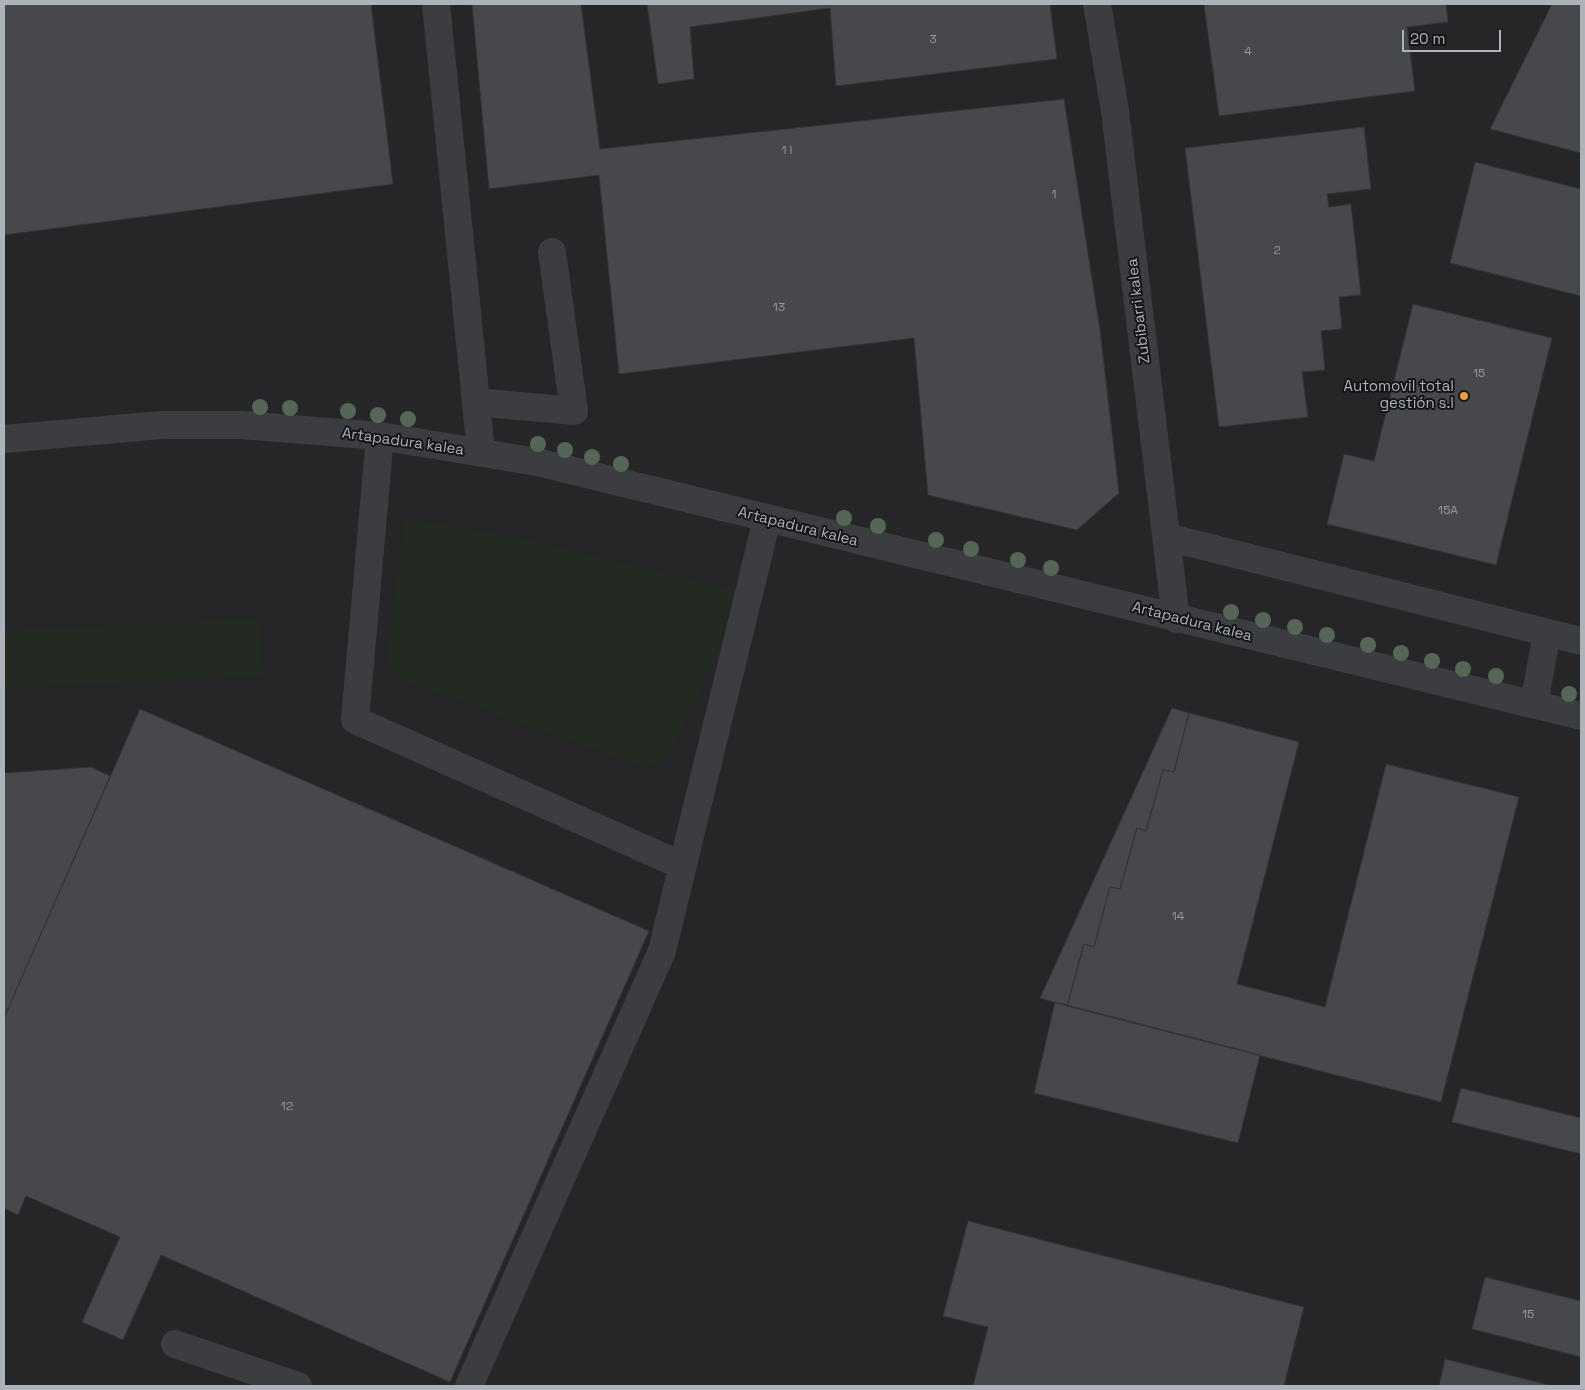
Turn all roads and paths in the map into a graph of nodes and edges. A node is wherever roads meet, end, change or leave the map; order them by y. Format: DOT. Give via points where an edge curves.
graph roads {
  1 [pos="436,4"];
  2 [pos="1098,4"];
  3 [pos="552,252"];
  4 [pos="476,402"];
  5 [pos="380,436"];
  6 [pos="4,439"];
  7 [pos="481,452"];
  8 [pos="767,519"];
  9 [pos="1167,537"];
  10 [pos="1176,619"];
  11 [pos="1547,633"];
  12 [pos="1581,641"];
  13 [pos="1534,704"];
  14 [pos="1581,716"];
  15 [pos="683,866"];
  16 [pos="175,1344"];
  17 [pos="298,1386"];
  18 [pos="470,1386"];
  1 -- 4 [label="street"];
  2 -- 9 [label="street, Zubibarri kalea" via="1115,111"];
  3 -- 4 [label="street" via="574,411"];
  4 -- 7 [label="street"];
  5 -- 6 [label="street, Artapadura kalea" via="241,425 171,425"];
  5 -- 7 [label="street, Artapadura kalea"];
  5 -- 15 [label="street" via="355,720"];
  7 -- 8 [label="street, Artapadura kalea" via="537,462"];
  8 -- 10 [label="street, Artapadura kalea"];
  8 -- 15 [label="street"];
  9 -- 10 [label="street, Zubibarri kalea"];
  9 -- 11 [label="street"];
  10 -- 13 [label="street, Artapadura kalea"];
  11 -- 12 [label="street"];
  11 -- 13 [label="street"];
  13 -- 14 [label="street, Artapadura kalea"];
  15 -- 18 [label="street" via="662,951"];
  16 -- 17 [label="street"];
}
